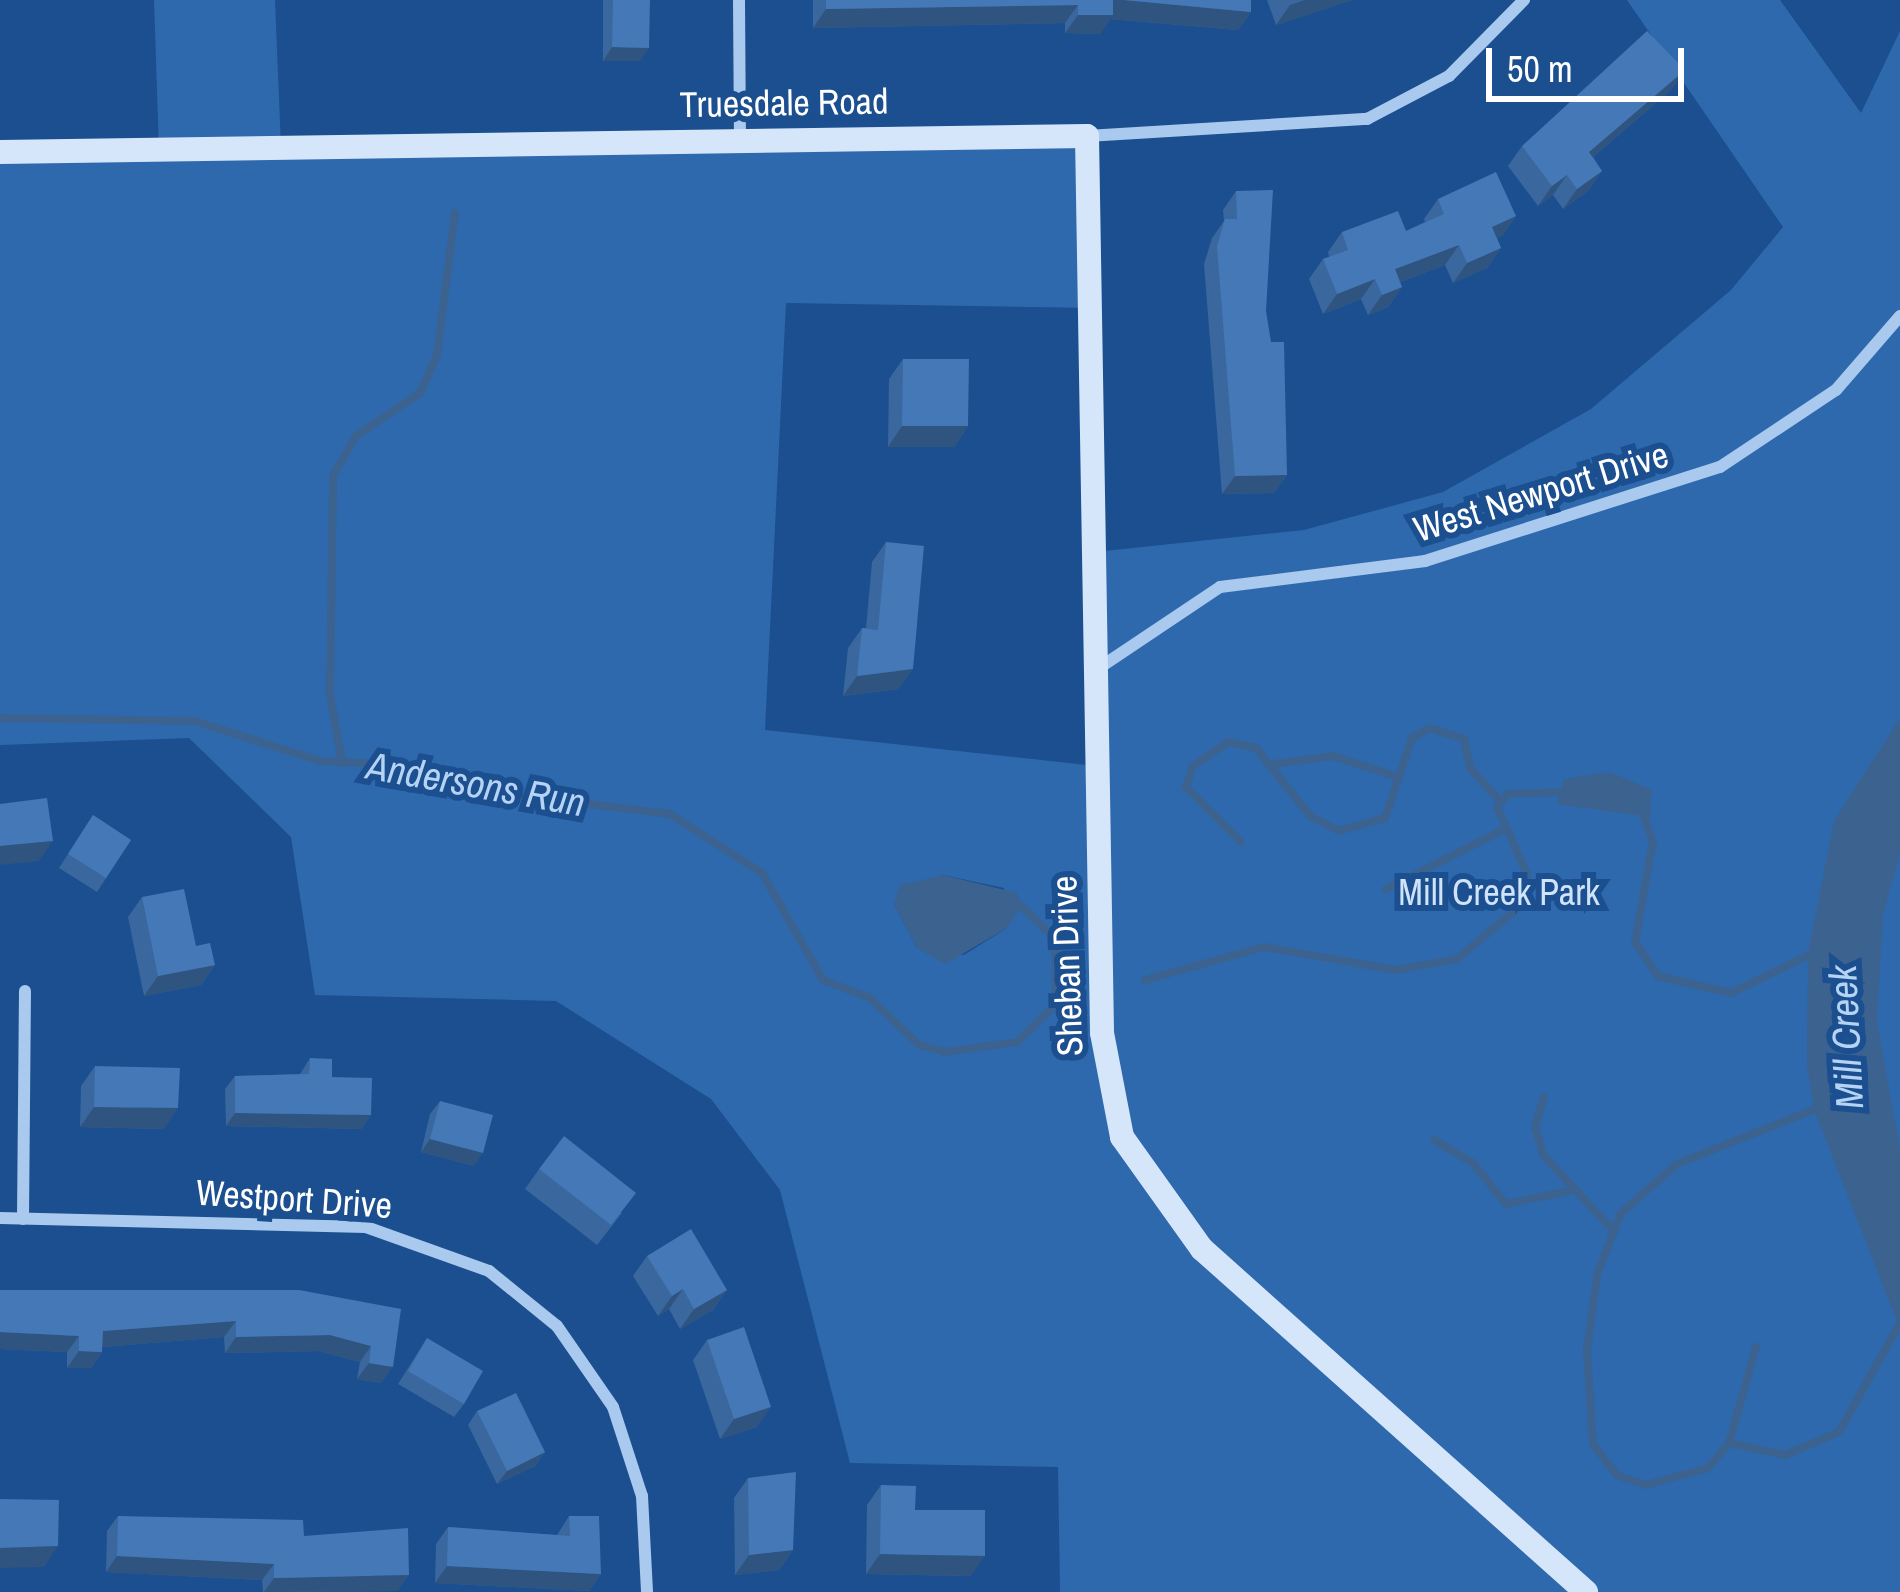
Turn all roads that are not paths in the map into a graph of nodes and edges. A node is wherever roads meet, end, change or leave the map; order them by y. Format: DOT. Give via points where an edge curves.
graph roads {
  1 [pos="739,0"];
  2 [pos="1524,0"];
  3 [pos="1087,136"];
  4 [pos="740,139"];
  5 [pos="0,152"];
  6 [pos="1900,316"];
  7 [pos="1096,671"];
  8 [pos="25,992"];
  9 [pos="0,1218"];
  10 [pos="23,1219"];
  11 [pos="647,1592"];
  12 [pos="1586,1592"];
  1 -- 4 [label="street"];
  2 -- 3 [label="street, Truesdale Road" via="1449,76 1367,119"];
  3 -- 4 [label="street, Truesdale Road"];
  3 -- 7 [label="street, Sheban Drive"];
  4 -- 5 [label="street, Truesdale Road"];
  6 -- 7 [label="street, West Newport Drive" via="1836,391 1720,467 1439,557 1220,587"];
  7 -- 12 [label="street, Sheban Drive" via="1102,1033 1133,1160 1202,1249"];
  8 -- 10 [label="street"];
  9 -- 10 [label="street, Westport Drive"];
  10 -- 11 [label="street, Westport Drive" via="367,1227 489,1271 557,1326 613,1407 642,1496"];
}
